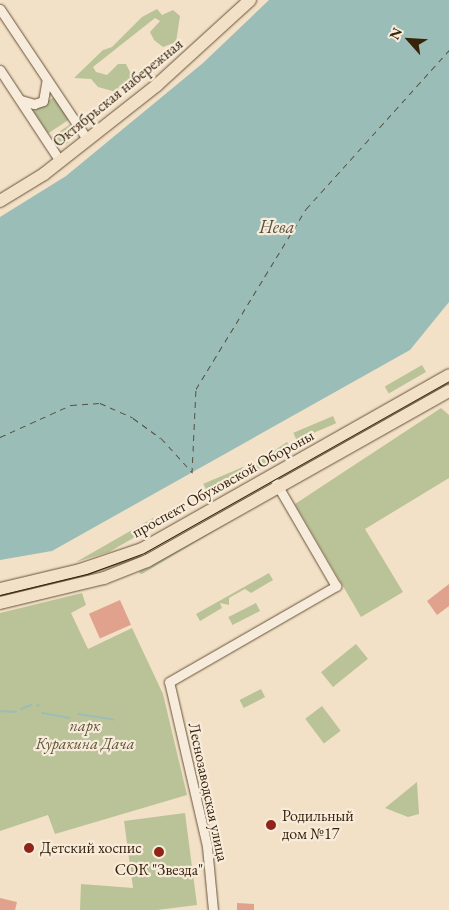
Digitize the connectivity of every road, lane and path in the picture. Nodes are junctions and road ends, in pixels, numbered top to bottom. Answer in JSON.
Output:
{"nodes":[{"id":1,"x":239,"y":0,"type":"edge"},
{"id":2,"x":250,"y":0,"type":"edge"},
{"id":3,"x":0,"y":10,"type":"edge"},
{"id":4,"x":0,"y":70,"type":"edge"},
{"id":5,"x":47,"y":79,"type":"junction"},
{"id":6,"x":20,"y":100,"type":"junction"},
{"id":7,"x":85,"y":136,"type":"junction"},
{"id":8,"x":56,"y":155,"type":"junction"},
{"id":9,"x":0,"y":192,"type":"edge"},
{"id":10,"x":0,"y":201,"type":"edge"},
{"id":11,"x":447,"y":384,"type":"edge"},
{"id":12,"x":272,"y":476,"type":"junction"},
{"id":13,"x":278,"y":488,"type":"junction"},
{"id":14,"x":0,"y":589,"type":"edge"},
{"id":15,"x":0,"y":603,"type":"edge"},
{"id":16,"x":213,"y":910,"type":"edge"}],
"edges":[{"from":1,"to":7,"type":"main road","name":"Октябрьская набережная"},
{"from":2,"to":7,"type":"main road","name":"Октябрьская набережная"},
{"from":3,"to":5,"type":"street"},
{"from":4,"to":6,"type":"street"},
{"from":5,"to":6,"type":"street"},
{"from":5,"to":7,"type":"street"},
{"from":6,"to":8,"type":"street"},
{"from":7,"to":8,"type":"main road","name":"Октябрьская набережная"},
{"from":7,"to":10,"type":"main road","name":"Октябрьская набережная"},
{"from":8,"to":9,"type":"main road","name":"Октябрьская набережная"},
{"from":11,"to":12,"type":"main road","name":"проспект Обуховской Обороны"},
{"from":11,"to":13,"type":"main road","name":"проспект Обуховской Обороны"},
{"from":12,"to":13,"type":"street"},
{"from":12,"to":14,"type":"main road","name":"проспект Обуховской Обороны"},
{"from":13,"to":15,"type":"main road","name":"проспект Обуховской Обороны"},
{"from":13,"to":16,"type":"street","name":"Леснозаводская улица"}]}
